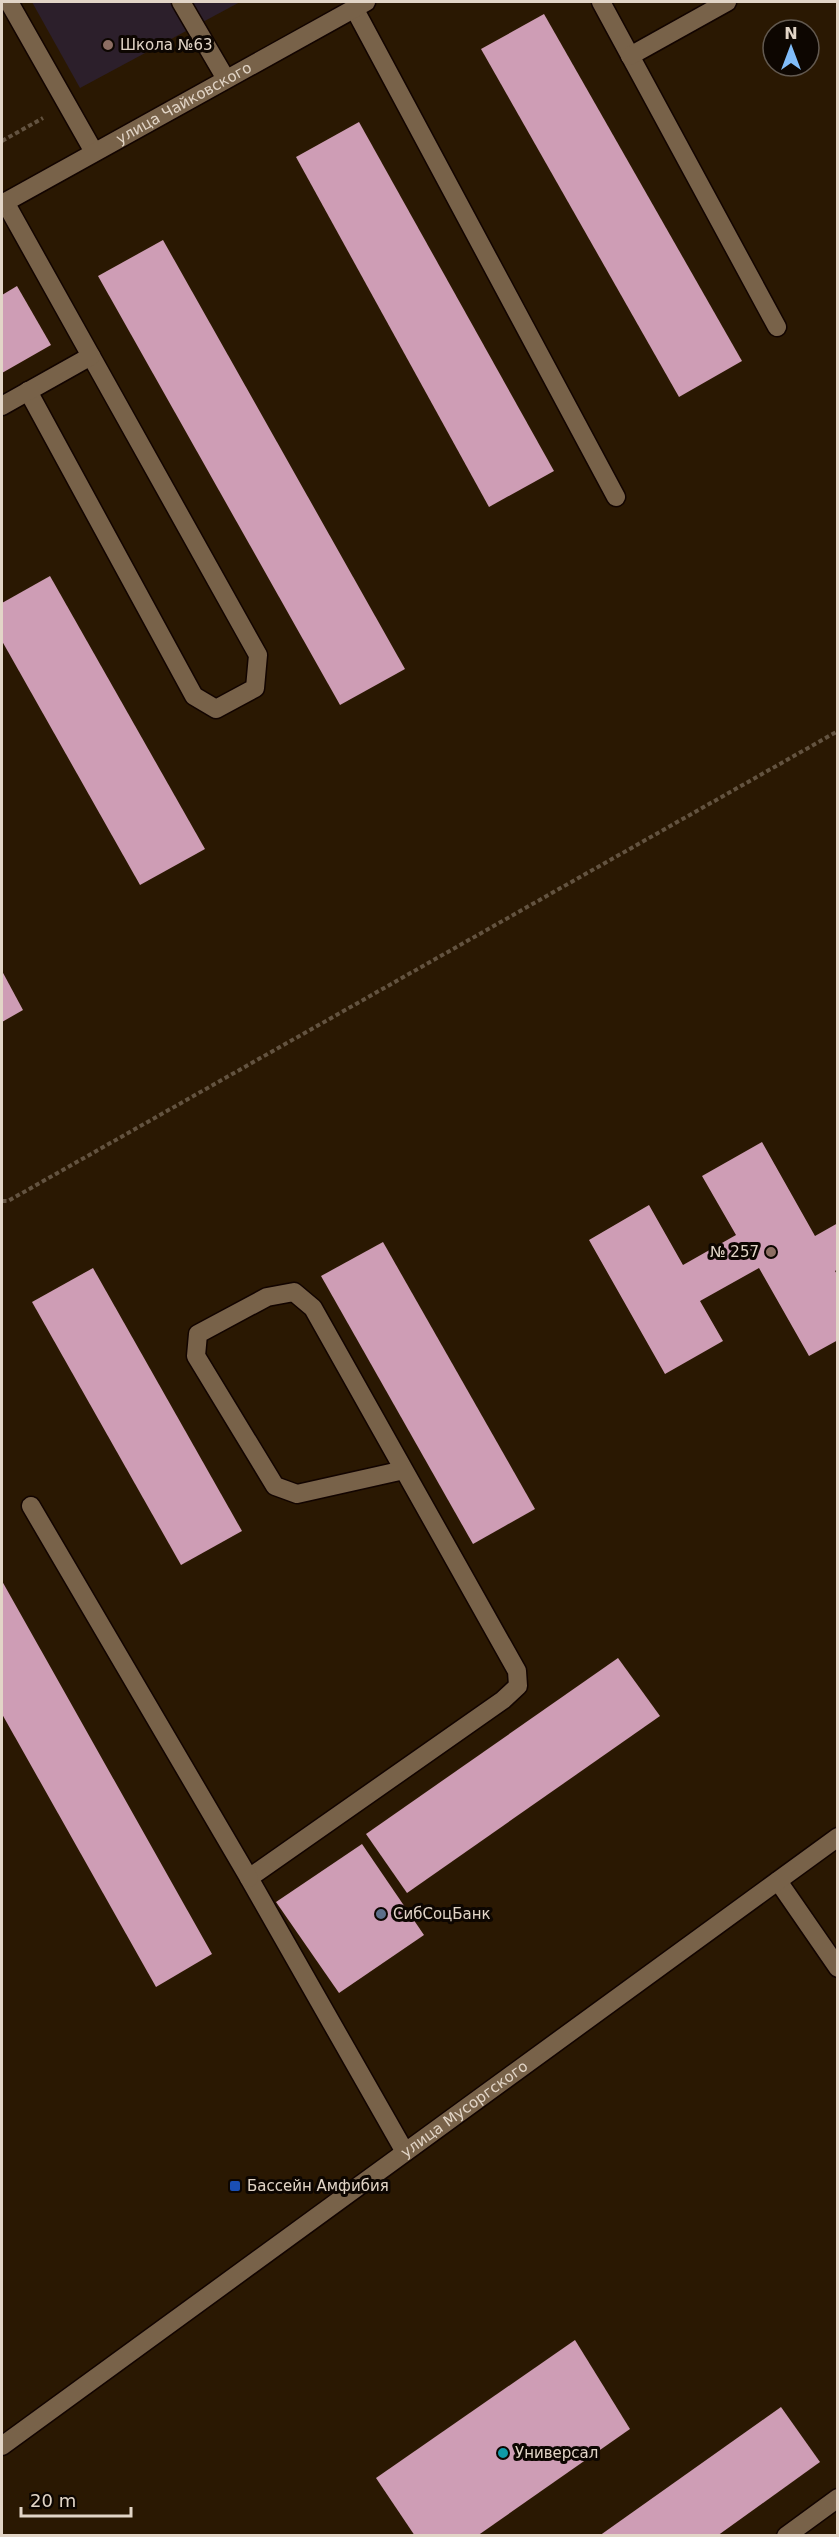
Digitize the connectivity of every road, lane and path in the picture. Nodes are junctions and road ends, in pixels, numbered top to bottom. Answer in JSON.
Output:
{"nodes":[{"id":1,"x":9,"y":2,"type":"edge"},
{"id":2,"x":181,"y":2,"type":"edge"},
{"id":3,"x":601,"y":2,"type":"edge"},
{"id":4,"x":727,"y":2,"type":"edge"},
{"id":5,"x":360,"y":5,"type":"edge"},
{"id":6,"x":630,"y":56,"type":"junction"},
{"id":7,"x":226,"y":79,"type":"junction"},
{"id":8,"x":67,"y":105,"type":"junction"},
{"id":9,"x":2,"y":141,"type":"edge"},
{"id":10,"x":94,"y":152,"type":"junction"},
{"id":11,"x":3,"y":203,"type":"edge"},
{"id":12,"x":777,"y":327,"type":"dead end"},
{"id":13,"x":91,"y":356,"type":"junction"},
{"id":14,"x":28,"y":391,"type":"junction"},
{"id":15,"x":2,"y":406,"type":"edge"},
{"id":16,"x":616,"y":497,"type":"dead end"},
{"id":17,"x":837,"y":731,"type":"edge"},
{"id":18,"x":2,"y":1201,"type":"edge"},
{"id":19,"x":404,"y":1470,"type":"junction"},
{"id":20,"x":31,"y":1506,"type":"dead end"},
{"id":21,"x":837,"y":1837,"type":"edge"},
{"id":22,"x":249,"y":1878,"type":"junction"},
{"id":23,"x":778,"y":1881,"type":"junction"},
{"id":24,"x":837,"y":1968,"type":"edge"},
{"id":25,"x":405,"y":2152,"type":"junction"},
{"id":26,"x":2,"y":2446,"type":"edge"},
{"id":27,"x":837,"y":2498,"type":"edge"},
{"id":28,"x":786,"y":2535,"type":"edge"}],
"edges":[{"from":1,"to":8,"type":"street"},
{"from":2,"to":7,"type":"street"},
{"from":3,"to":6,"type":"street"},
{"from":4,"to":6,"type":"street"},
{"from":5,"to":7,"type":"street","name":"улица Чайковского"},
{"from":5,"to":16,"type":"street"},
{"from":6,"to":12,"type":"street"},
{"from":7,"to":10,"type":"street","name":"улица Чайковского"},
{"from":8,"to":9,"type":"path"},
{"from":8,"to":10,"type":"street"},
{"from":10,"to":11,"type":"street","name":"улица Чайковского"},
{"from":11,"to":13,"type":"street"},
{"from":13,"to":14,"type":"street"},
{"from":13,"to":14,"type":"street"},
{"from":14,"to":15,"type":"street"},
{"from":17,"to":18,"type":"path"},
{"from":19,"to":19,"type":"street"},
{"from":19,"to":22,"type":"street"},
{"from":20,"to":22,"type":"street"},
{"from":21,"to":23,"type":"street","name":"улица Мусоргского"},
{"from":22,"to":25,"type":"street"},
{"from":23,"to":24,"type":"street"},
{"from":23,"to":25,"type":"street","name":"улица Мусоргского"},
{"from":25,"to":26,"type":"street","name":"улица Мусоргского"},
{"from":27,"to":28,"type":"street"}]}
